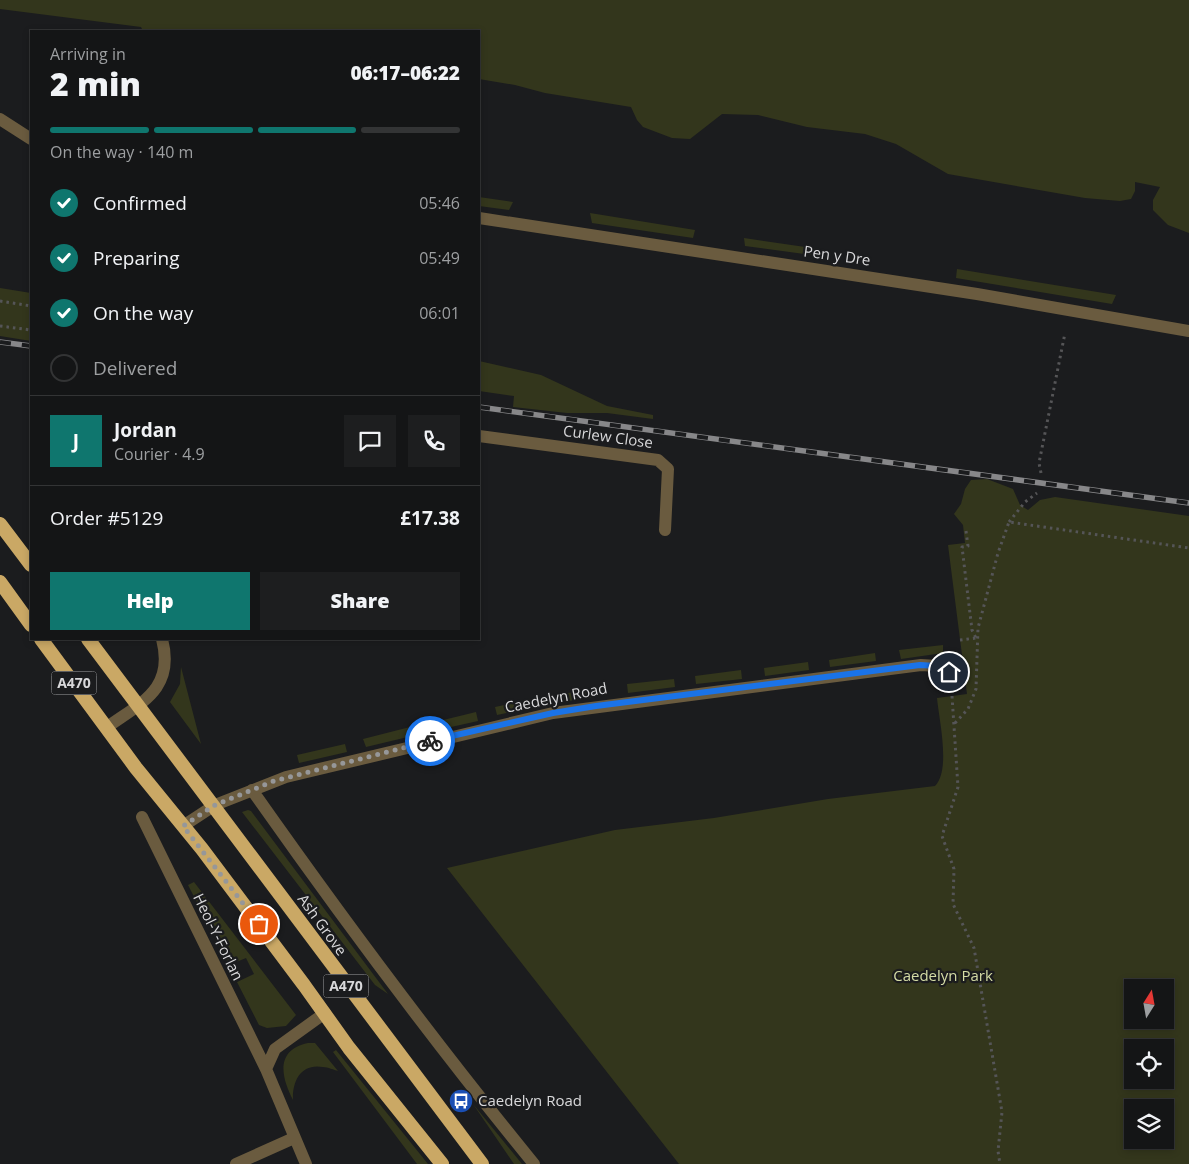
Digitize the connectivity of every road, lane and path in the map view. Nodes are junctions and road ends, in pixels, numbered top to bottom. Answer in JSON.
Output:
{"nodes":[{"id":1,"x":0,"y":119,"type":"edge"},
{"id":2,"x":30,"y":138,"type":"edge"},
{"id":3,"x":480,"y":218,"type":"edge"},
{"id":4,"x":0,"y":301,"type":"edge"},
{"id":5,"x":30,"y":306,"type":"edge"},
{"id":6,"x":0,"y":326,"type":"edge"},
{"id":7,"x":30,"y":330,"type":"edge"},
{"id":8,"x":1189,"y":331,"type":"edge"},
{"id":9,"x":1065,"y":332,"type":"dead end"},
{"id":10,"x":480,"y":436,"type":"edge"},
{"id":11,"x":1040,"y":473,"type":"dead end"},
{"id":12,"x":1037,"y":493,"type":"dead end"},
{"id":13,"x":1009,"y":522,"type":"junction"},
{"id":14,"x":0,"y":524,"type":"edge"},
{"id":15,"x":665,"y":530,"type":"dead end"},
{"id":16,"x":966,"y":531,"type":"dead end"},
{"id":17,"x":1189,"y":548,"type":"edge"},
{"id":18,"x":30,"y":565,"type":"edge"},
{"id":19,"x":0,"y":582,"type":"edge"},
{"id":20,"x":30,"y":624,"type":"edge"},
{"id":21,"x":976,"y":638,"type":"junction"},
{"id":22,"x":42,"y":640,"type":"edge"},
{"id":23,"x":89,"y":640,"type":"edge"},
{"id":24,"x":162,"y":640,"type":"edge"},
{"id":25,"x":960,"y":640,"type":"dead end"},
{"id":26,"x":949,"y":672,"type":"dead end"},
{"id":27,"x":952,"y":696,"type":"dead end"},
{"id":28,"x":138,"y":704,"type":"junction"},
{"id":29,"x":954,"y":723,"type":"junction"},
{"id":30,"x":106,"y":728,"type":"junction"},
{"id":31,"x":252,"y":790,"type":"junction"},
{"id":32,"x":215,"y":805,"type":"junction"},
{"id":33,"x":142,"y":817,"type":"dead end"},
{"id":34,"x":183,"y":826,"type":"junction"},
{"id":35,"x":324,"y":1013,"type":"junction"},
{"id":36,"x":266,"y":1069,"type":"junction"},
{"id":37,"x":294,"y":1138,"type":"junction"},
{"id":38,"x":236,"y":1164,"type":"edge"},
{"id":39,"x":306,"y":1164,"type":"edge"},
{"id":40,"x":442,"y":1164,"type":"edge"},
{"id":41,"x":482,"y":1164,"type":"edge"},
{"id":42,"x":534,"y":1164,"type":"edge"},
{"id":43,"x":1000,"y":1164,"type":"edge"}],
"edges":[{"from":1,"to":2,"type":"street"},
{"from":3,"to":8,"type":"street","name":"Pen y Dre"},
{"from":4,"to":5,"type":"path"},
{"from":6,"to":7,"type":"path"},
{"from":9,"to":11,"type":"path"},
{"from":10,"to":15,"type":"street","name":"Curlew Close"},
{"from":12,"to":13,"type":"path"},
{"from":13,"to":17,"type":"path"},
{"from":13,"to":21,"type":"path"},
{"from":14,"to":18,"type":"highway"},
{"from":16,"to":21,"type":"path"},
{"from":19,"to":20,"type":"highway"},
{"from":21,"to":25,"type":"path"},
{"from":21,"to":29,"type":"path"},
{"from":22,"to":30,"type":"highway","number":"A470"},
{"from":23,"to":28,"type":"highway","number":"A470"},
{"from":24,"to":28,"type":"street"},
{"from":26,"to":31,"type":"street","name":"Caedelyn Road"},
{"from":27,"to":29,"type":"path"},
{"from":28,"to":30,"type":"street"},
{"from":28,"to":32,"type":"highway","name":"Ash Grove","number":"A470"},
{"from":29,"to":43,"type":"path"},
{"from":30,"to":34,"type":"highway","number":"A470"},
{"from":31,"to":32,"type":"street","name":"Caedelyn Road"},
{"from":31,"to":42,"type":"street","name":"Ash Grove"},
{"from":32,"to":34,"type":"street","name":"Caedelyn Road"},
{"from":32,"to":41,"type":"highway","name":"Ash Grove","number":"A470"},
{"from":33,"to":36,"type":"street","name":"Heol-Y-Forlan"},
{"from":34,"to":35,"type":"highway","number":"A470"},
{"from":35,"to":36,"type":"street"},
{"from":35,"to":40,"type":"highway","number":"A470"},
{"from":36,"to":37,"type":"street","name":"Heol-Y-Forlan"},
{"from":37,"to":38,"type":"street"},
{"from":37,"to":39,"type":"street","name":"Heol-Y-Forlan"}]}
